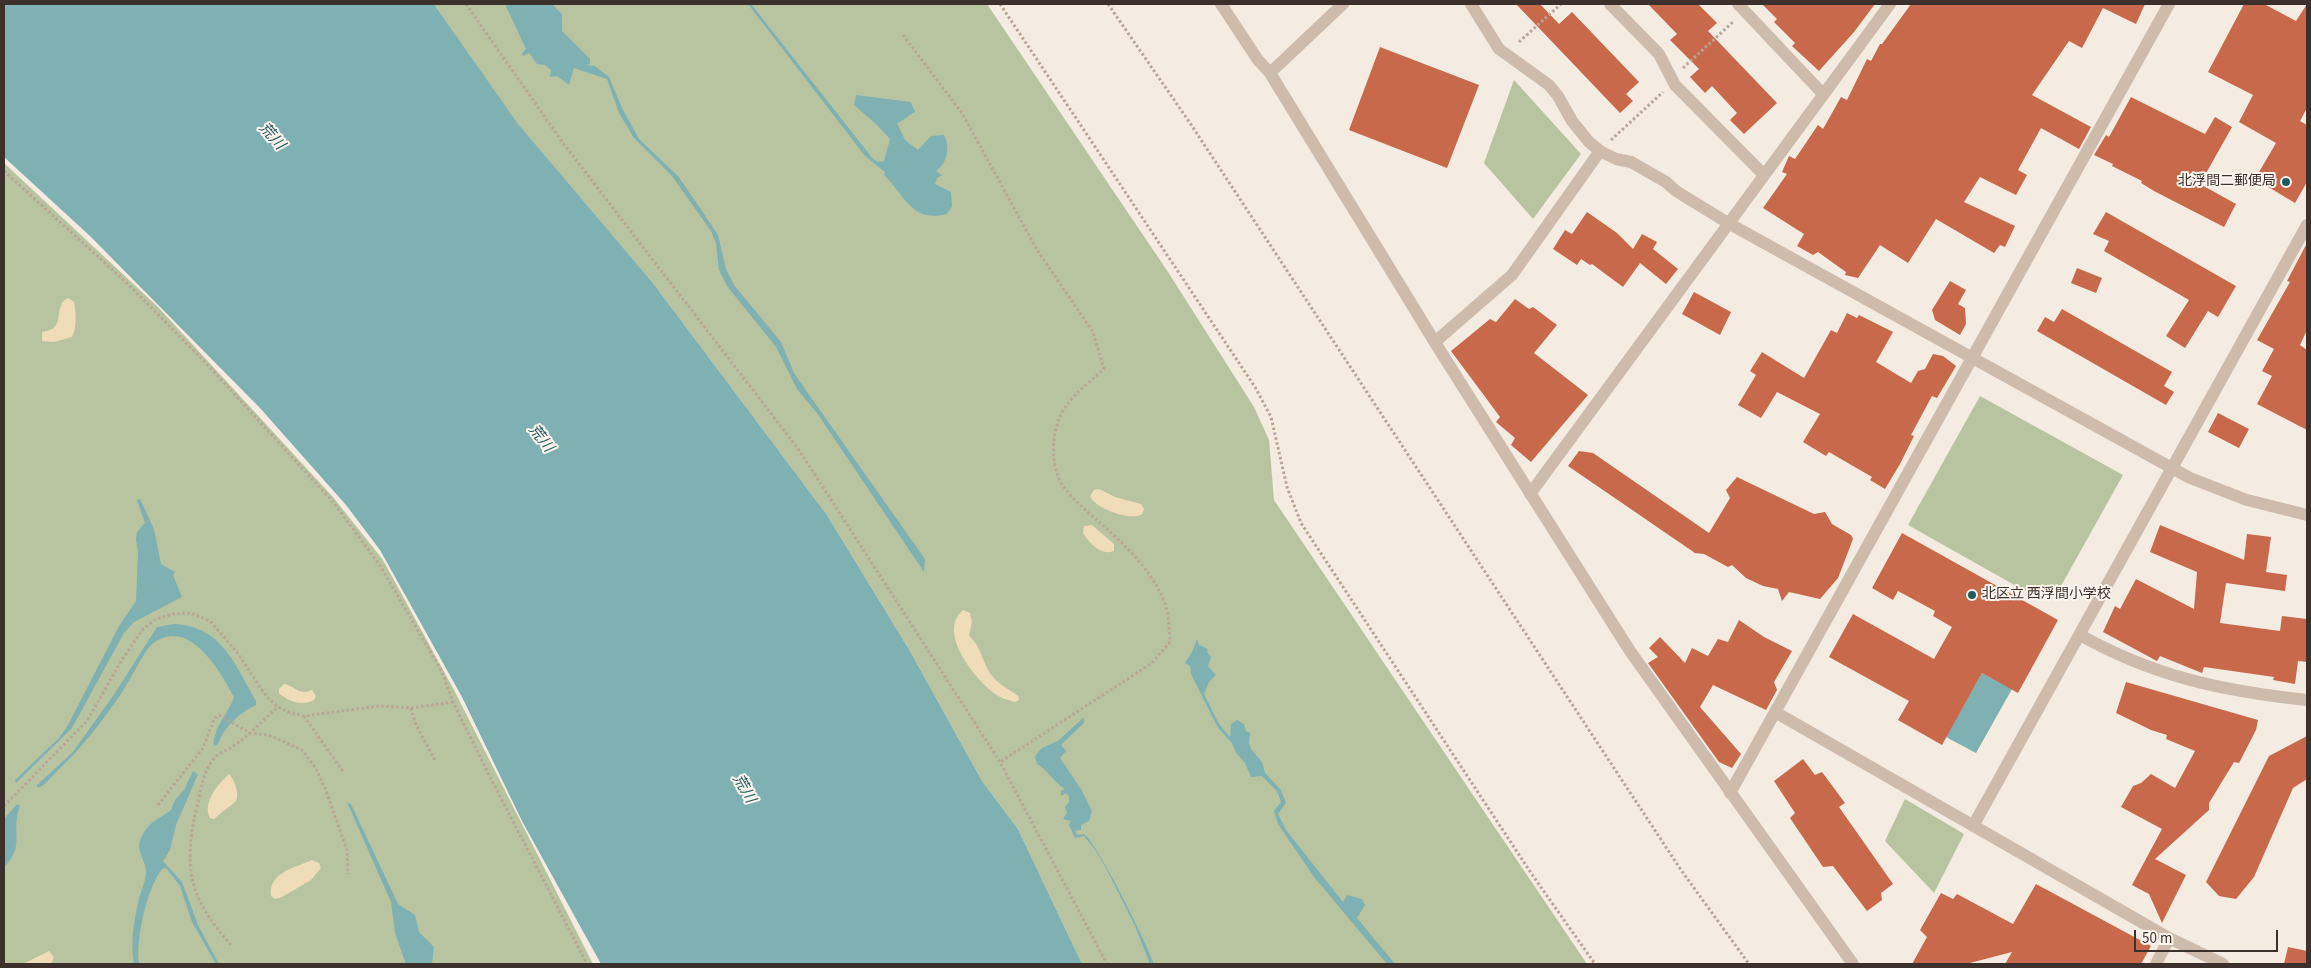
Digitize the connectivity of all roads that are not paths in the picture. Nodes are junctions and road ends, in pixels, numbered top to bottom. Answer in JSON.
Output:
{"nodes":[{"id":1,"x":1221,"y":4,"type":"edge"},
{"id":2,"x":1343,"y":4,"type":"edge"},
{"id":3,"x":1471,"y":4,"type":"edge"},
{"id":4,"x":1610,"y":4,"type":"edge"},
{"id":5,"x":1738,"y":4,"type":"edge"},
{"id":6,"x":1890,"y":4,"type":"edge"},
{"id":7,"x":2169,"y":4,"type":"edge"},
{"id":8,"x":1270,"y":73,"type":"junction"},
{"id":9,"x":1823,"y":94,"type":"junction"},
{"id":10,"x":1600,"y":150,"type":"junction"},
{"id":11,"x":1764,"y":175,"type":"junction"},
{"id":12,"x":1728,"y":223,"type":"junction"},
{"id":13,"x":2307,"y":225,"type":"edge"},
{"id":14,"x":1436,"y":340,"type":"junction"},
{"id":15,"x":1972,"y":357,"type":"junction"},
{"id":16,"x":2172,"y":468,"type":"junction"},
{"id":17,"x":1530,"y":494,"type":"junction"},
{"id":18,"x":2307,"y":515,"type":"edge"},
{"id":19,"x":2080,"y":635,"type":"junction"},
{"id":20,"x":2307,"y":700,"type":"edge"},
{"id":21,"x":1775,"y":712,"type":"junction"},
{"id":22,"x":1730,"y":793,"type":"junction"},
{"id":23,"x":1973,"y":826,"type":"junction"},
{"id":24,"x":2169,"y":938,"type":"junction"},
{"id":25,"x":1853,"y":964,"type":"edge"},
{"id":26,"x":2156,"y":964,"type":"edge"},
{"id":27,"x":2223,"y":964,"type":"edge"}],
"edges":[{"from":1,"to":8,"type":"street"},
{"from":2,"to":8,"type":"street"},
{"from":3,"to":10,"type":"street"},
{"from":4,"to":11,"type":"street"},
{"from":5,"to":9,"type":"street"},
{"from":6,"to":9,"type":"street"},
{"from":7,"to":15,"type":"street"},
{"from":8,"to":14,"type":"street"},
{"from":9,"to":11,"type":"street"},
{"from":10,"to":12,"type":"street"},
{"from":10,"to":14,"type":"street"},
{"from":11,"to":12,"type":"street"},
{"from":12,"to":15,"type":"street"},
{"from":12,"to":17,"type":"street"},
{"from":13,"to":16,"type":"street"},
{"from":14,"to":17,"type":"street"},
{"from":15,"to":16,"type":"street"},
{"from":15,"to":21,"type":"street"},
{"from":16,"to":18,"type":"street"},
{"from":16,"to":19,"type":"street"},
{"from":17,"to":22,"type":"street"},
{"from":19,"to":20,"type":"street"},
{"from":19,"to":23,"type":"street"},
{"from":21,"to":22,"type":"street"},
{"from":21,"to":23,"type":"street"},
{"from":22,"to":25,"type":"street"},
{"from":23,"to":24,"type":"street"},
{"from":24,"to":26,"type":"street"},
{"from":24,"to":27,"type":"street"}]}
